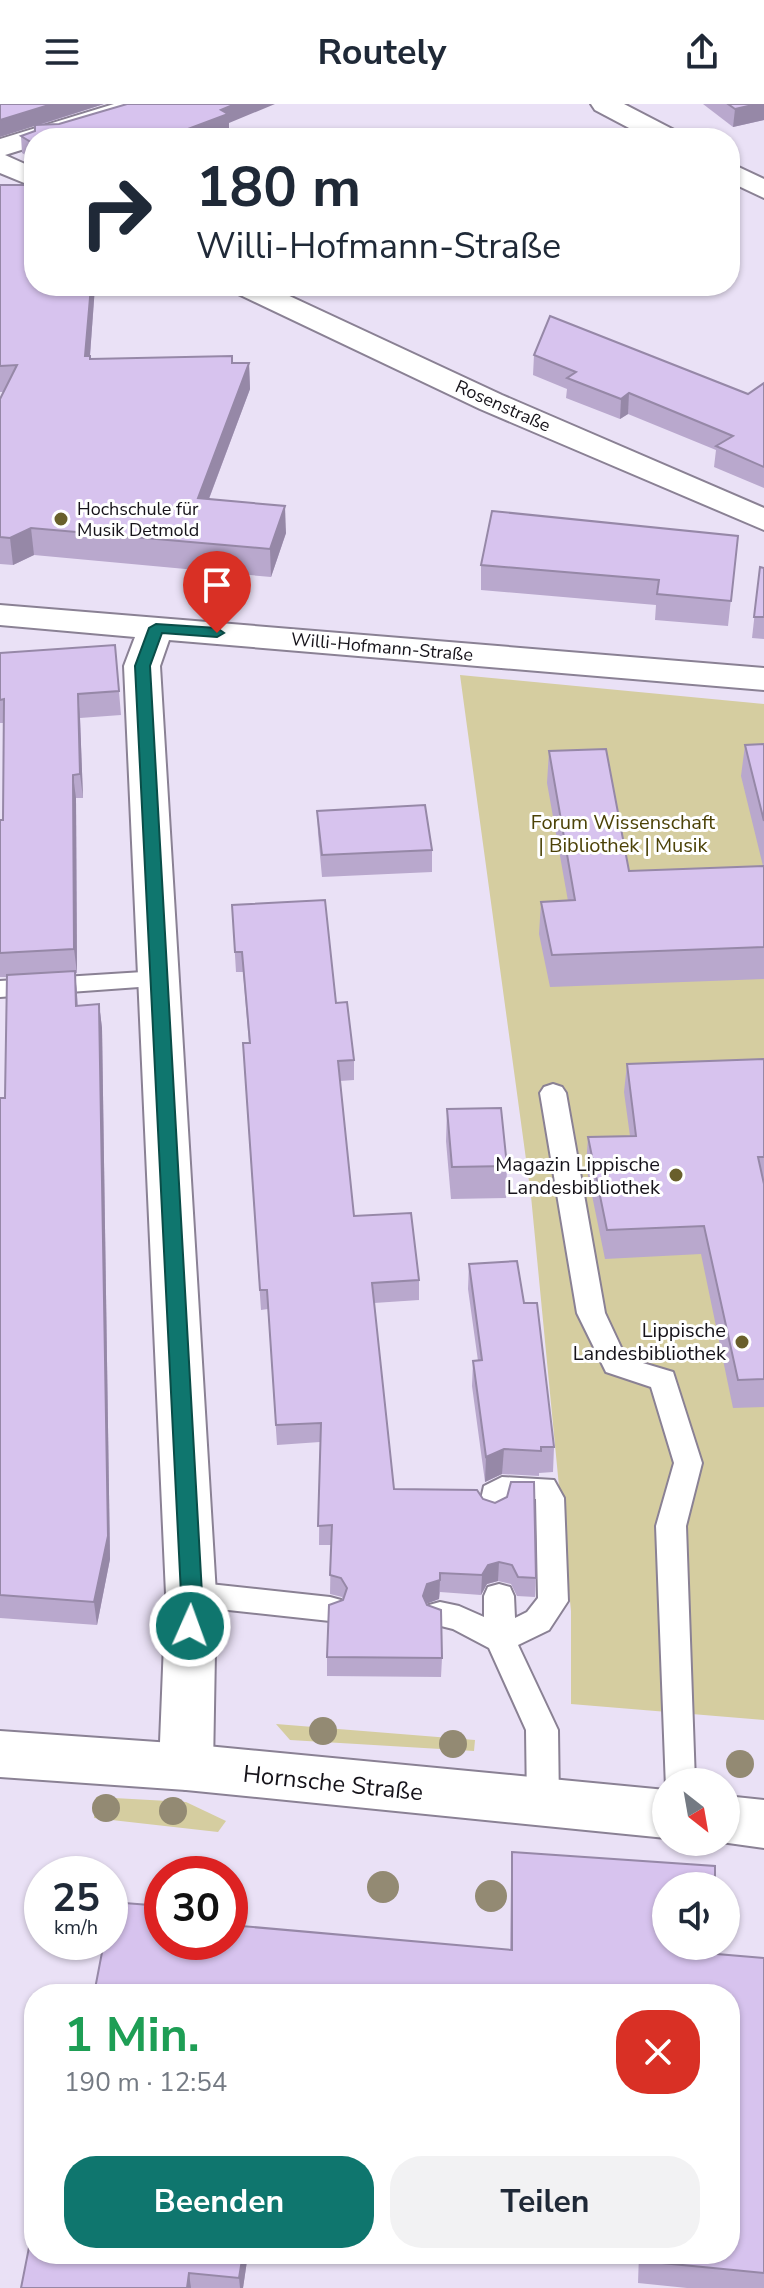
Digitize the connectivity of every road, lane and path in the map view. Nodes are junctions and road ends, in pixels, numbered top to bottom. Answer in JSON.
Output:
{"nodes":[{"id":1,"x":142,"y":104,"type":"edge"},
{"id":2,"x":604,"y":104,"type":"edge"},
{"id":3,"x":65,"y":128,"type":"edge"},
{"id":4,"x":649,"y":128,"type":"edge"},
{"id":5,"x":24,"y":141,"type":"edge"},
{"id":6,"x":0,"y":148,"type":"edge"},
{"id":7,"x":0,"y":162,"type":"edge"},
{"id":8,"x":24,"y":174,"type":"edge"},
{"id":9,"x":740,"y":177,"type":"edge"},
{"id":10,"x":764,"y":190,"type":"edge"},
{"id":11,"x":265,"y":296,"type":"edge"},
{"id":12,"x":764,"y":520,"type":"edge"},
{"id":13,"x":0,"y":615,"type":"edge"},
{"id":14,"x":149,"y":647,"type":"junction"},
{"id":15,"x":764,"y":679,"type":"edge"},
{"id":16,"x":159,"y":979,"type":"junction"},
{"id":17,"x":0,"y":989,"type":"edge"},
{"id":18,"x":553,"y":1093,"type":"dead end"},
{"id":19,"x":493,"y":1508,"type":"edge"},
{"id":20,"x":191,"y":1594,"type":"junction"},
{"id":21,"x":499,"y":1596,"type":"dead end"},
{"id":22,"x":330,"y":1609,"type":"edge"},
{"id":23,"x":440,"y":1614,"type":"edge"},
{"id":24,"x":500,"y":1639,"type":"junction"},
{"id":25,"x":0,"y":1754,"type":"edge"},
{"id":26,"x":186,"y":1767,"type":"junction"},
{"id":27,"x":679,"y":1768,"type":"edge"},
{"id":28,"x":543,"y":1804,"type":"junction"},
{"id":29,"x":652,"y":1813,"type":"edge"},
{"id":30,"x":740,"y":1821,"type":"edge"},
{"id":31,"x":764,"y":1824,"type":"edge"}],
"edges":[{"from":1,"to":3,"type":"street"},
{"from":2,"to":4,"type":"street"},
{"from":5,"to":6,"type":"street"},
{"from":7,"to":8,"type":"street"},
{"from":9,"to":10,"type":"street"},
{"from":11,"to":12,"type":"street","name":"Rosenstraße"},
{"from":13,"to":14,"type":"street","name":"Willi-Hofmann-Straße"},
{"from":14,"to":15,"type":"street","name":"Willi-Hofmann-Straße"},
{"from":14,"to":16,"type":"street"},
{"from":16,"to":17,"type":"lane"},
{"from":16,"to":20,"type":"street"},
{"from":18,"to":27,"type":"lane"},
{"from":19,"to":24,"type":"lane"},
{"from":20,"to":22,"type":"lane"},
{"from":20,"to":26,"type":"street"},
{"from":21,"to":24,"type":"lane"},
{"from":23,"to":24,"type":"lane"},
{"from":24,"to":28,"type":"lane"},
{"from":25,"to":26,"type":"street","name":"Hornsche Straße"},
{"from":26,"to":28,"type":"street","name":"Hornsche Straße"},
{"from":28,"to":29,"type":"street","name":"Hornsche Straße"},
{"from":30,"to":31,"type":"street"}]}
